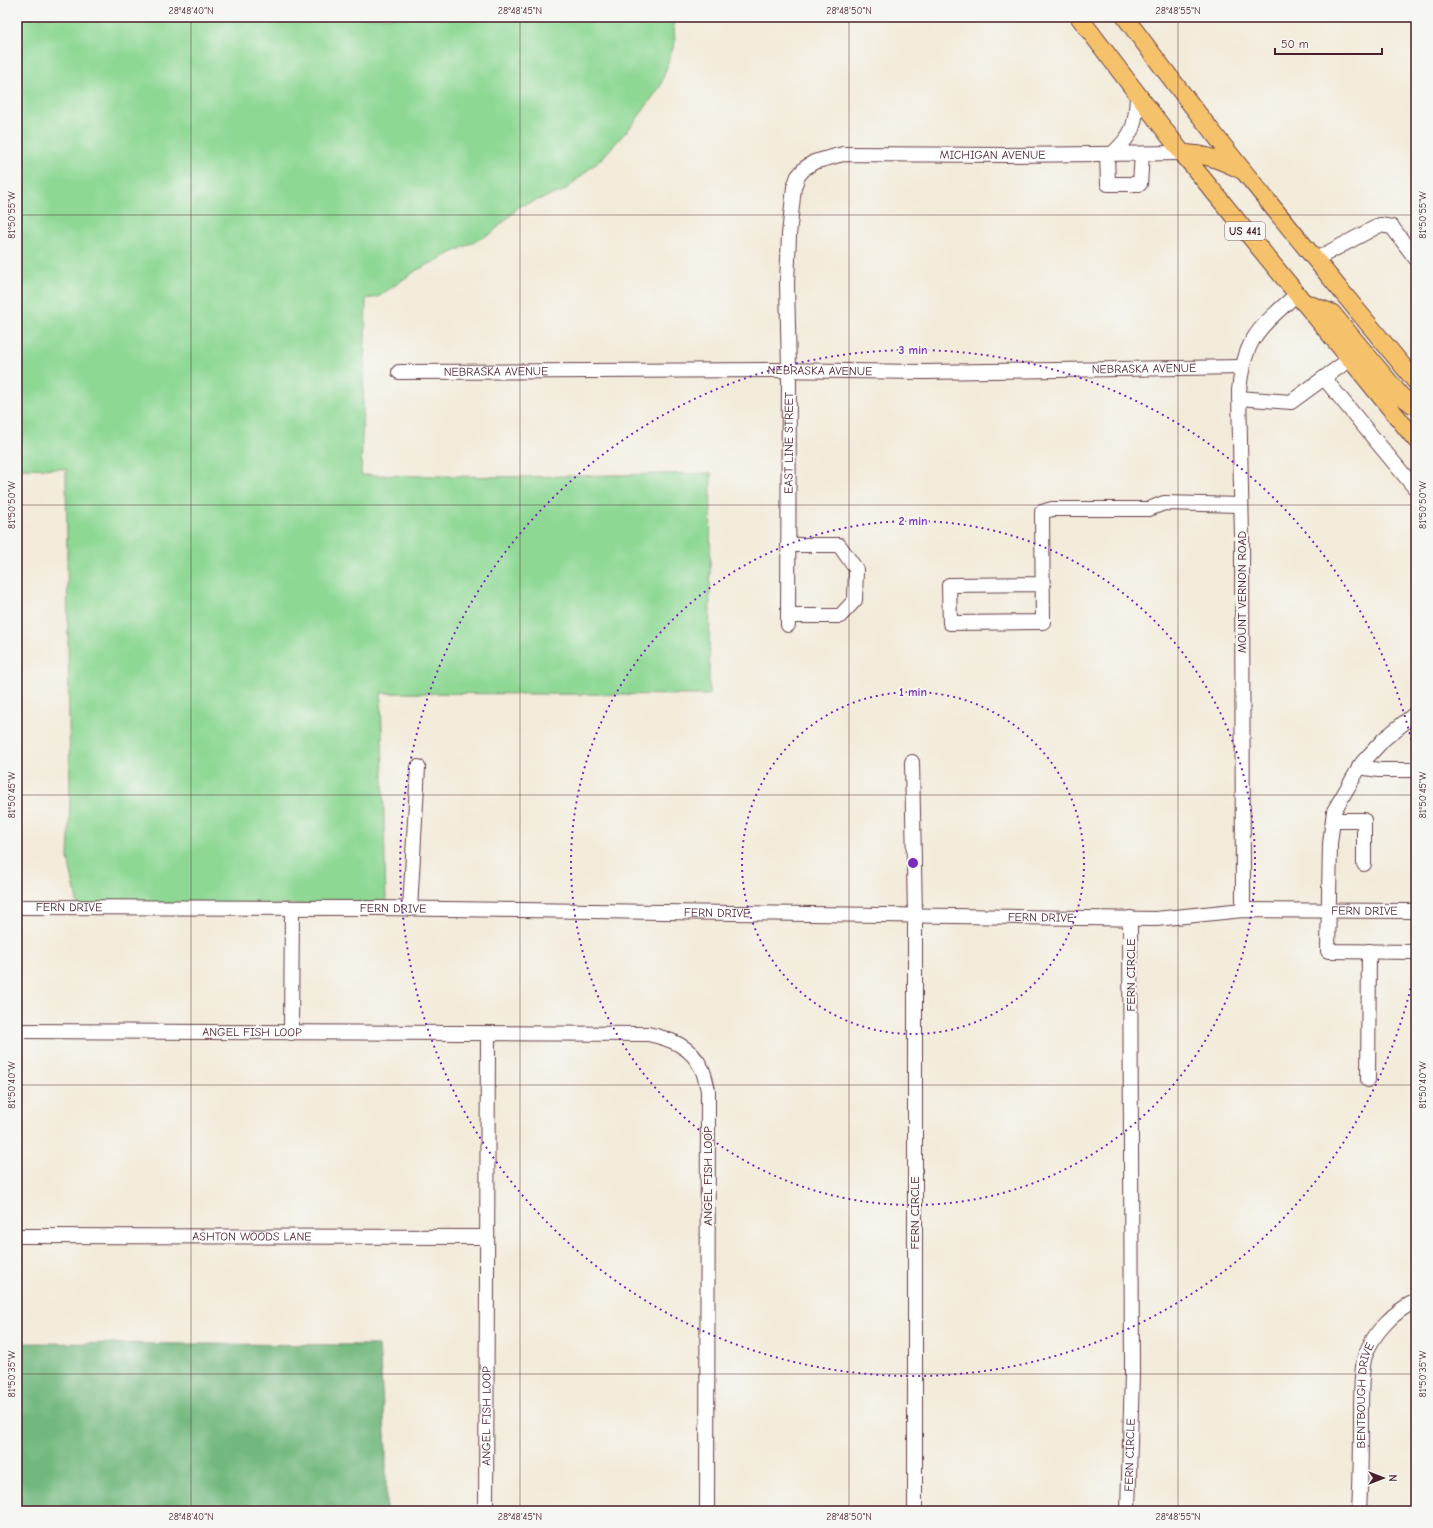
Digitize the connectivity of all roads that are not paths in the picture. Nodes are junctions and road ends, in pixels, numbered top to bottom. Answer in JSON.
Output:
{"nodes":[{"id":1,"x":1079,"y":17,"type":"edge"},
{"id":2,"x":1125,"y":17,"type":"edge"},
{"id":3,"x":1137,"y":95,"type":"junction"},
{"id":4,"x":1182,"y":153,"type":"junction"},
{"id":5,"x":1109,"y":154,"type":"junction"},
{"id":6,"x":1142,"y":154,"type":"junction"},
{"id":7,"x":805,"y":168,"type":"joint"},
{"id":8,"x":1245,"y":172,"type":"junction"},
{"id":9,"x":1316,"y":259,"type":"junction"},
{"id":10,"x":1416,"y":259,"type":"edge"},
{"id":11,"x":1300,"y":298,"type":"junction"},
{"id":12,"x":1350,"y":359,"type":"junction"},
{"id":13,"x":1242,"y":367,"type":"junction"},
{"id":14,"x":789,"y":370,"type":"junction"},
{"id":15,"x":399,"y":372,"type":"dead end"},
{"id":16,"x":1324,"y":378,"type":"junction"},
{"id":17,"x":1416,"y":382,"type":"edge"},
{"id":18,"x":1239,"y":398,"type":"junction"},
{"id":19,"x":1416,"y":405,"type":"edge"},
{"id":20,"x":1416,"y":440,"type":"edge"},
{"id":21,"x":1416,"y":486,"type":"edge"},
{"id":22,"x":1241,"y":505,"type":"junction"},
{"id":23,"x":788,"y":545,"type":"junction"},
{"id":24,"x":1042,"y":584,"type":"junction"},
{"id":25,"x":1416,"y":713,"type":"edge"},
{"id":26,"x":912,"y":762,"type":"dead end"},
{"id":27,"x":418,"y":767,"type":"dead end"},
{"id":28,"x":1359,"y":767,"type":"junction"},
{"id":29,"x":1416,"y":770,"type":"edge"},
{"id":30,"x":1333,"y":820,"type":"junction"},
{"id":31,"x":1364,"y":864,"type":"dead end"},
{"id":32,"x":17,"y":907,"type":"edge"},
{"id":33,"x":292,"y":908,"type":"junction"},
{"id":34,"x":410,"y":909,"type":"junction"},
{"id":35,"x":1243,"y":910,"type":"junction"},
{"id":36,"x":1328,"y":910,"type":"junction"},
{"id":37,"x":1416,"y":911,"type":"edge"},
{"id":38,"x":915,"y":915,"type":"junction"},
{"id":39,"x":1130,"y":918,"type":"junction"},
{"id":40,"x":1369,"y":951,"type":"junction"},
{"id":41,"x":1416,"y":952,"type":"edge"},
{"id":42,"x":17,"y":1032,"type":"edge"},
{"id":43,"x":291,"y":1033,"type":"junction"},
{"id":44,"x":488,"y":1034,"type":"junction"},
{"id":45,"x":1368,"y":1080,"type":"dead end"},
{"id":46,"x":17,"y":1236,"type":"edge"},
{"id":47,"x":487,"y":1237,"type":"junction"},
{"id":48,"x":1416,"y":1301,"type":"edge"},
{"id":49,"x":486,"y":1511,"type":"edge"},
{"id":50,"x":707,"y":1511,"type":"edge"},
{"id":51,"x":915,"y":1511,"type":"edge"},
{"id":52,"x":1128,"y":1511,"type":"edge"},
{"id":53,"x":1359,"y":1511,"type":"edge"}],
"edges":[{"from":1,"to":3,"type":"main road","number":"US 441"},
{"from":2,"to":8,"type":"main road","number":"US 441"},
{"from":3,"to":4,"type":"main road","number":"US 441"},
{"from":3,"to":5,"type":"street"},
{"from":4,"to":6,"type":"street","name":"MICHIGAN AVENUE"},
{"from":4,"to":8,"type":"main road"},
{"from":4,"to":11,"type":"main road","number":"US 441"},
{"from":5,"to":6,"type":"street","name":"MICHIGAN AVENUE"},
{"from":5,"to":6,"type":"street"},
{"from":5,"to":7,"type":"street","name":"MICHIGAN AVENUE"},
{"from":7,"to":14,"type":"street","name":"EAST LINE STREET"},
{"from":8,"to":9,"type":"main road","number":"US 441"},
{"from":9,"to":10,"type":"street"},
{"from":9,"to":17,"type":"main road","number":"US 441"},
{"from":11,"to":12,"type":"main road","number":"US 441"},
{"from":11,"to":13,"type":"street","name":"MOUNT VERNON ROAD"},
{"from":11,"to":19,"type":"main road"},
{"from":12,"to":16,"type":"street"},
{"from":12,"to":20,"type":"main road","number":"US 441"},
{"from":13,"to":14,"type":"street","name":"NEBRASKA AVENUE"},
{"from":13,"to":18,"type":"street","name":"MOUNT VERNON ROAD"},
{"from":14,"to":15,"type":"street","name":"NEBRASKA AVENUE"},
{"from":14,"to":23,"type":"street","name":"EAST LINE STREET"},
{"from":16,"to":18,"type":"street"},
{"from":16,"to":21,"type":"street"},
{"from":18,"to":22,"type":"street","name":"MOUNT VERNON ROAD"},
{"from":22,"to":24,"type":"street"},
{"from":22,"to":35,"type":"street","name":"MOUNT VERNON ROAD"},
{"from":23,"to":23,"type":"street","name":"EAST LINE STREET"},
{"from":24,"to":24,"type":"street"},
{"from":25,"to":28,"type":"street"},
{"from":26,"to":38,"type":"street","name":"FERN CIRCLE"},
{"from":27,"to":34,"type":"street"},
{"from":28,"to":29,"type":"street"},
{"from":28,"to":30,"type":"street"},
{"from":30,"to":31,"type":"street"},
{"from":30,"to":36,"type":"street"},
{"from":32,"to":33,"type":"street","name":"FERN DRIVE"},
{"from":33,"to":34,"type":"street","name":"FERN DRIVE"},
{"from":33,"to":43,"type":"street"},
{"from":34,"to":38,"type":"street","name":"FERN DRIVE"},
{"from":35,"to":36,"type":"street","name":"FERN DRIVE"},
{"from":35,"to":39,"type":"street","name":"FERN DRIVE"},
{"from":36,"to":37,"type":"street","name":"FERN DRIVE"},
{"from":36,"to":40,"type":"street"},
{"from":38,"to":39,"type":"street","name":"FERN DRIVE"},
{"from":38,"to":51,"type":"street","name":"FERN CIRCLE"},
{"from":39,"to":52,"type":"street","name":"FERN CIRCLE"},
{"from":40,"to":41,"type":"street"},
{"from":40,"to":45,"type":"street"},
{"from":42,"to":43,"type":"street","name":"ANGEL FISH LOOP"},
{"from":43,"to":44,"type":"street","name":"ANGEL FISH LOOP"},
{"from":44,"to":47,"type":"street","name":"ANGEL FISH LOOP"},
{"from":44,"to":50,"type":"street","name":"ANGEL FISH LOOP"},
{"from":46,"to":47,"type":"street","name":"ASHTON WOODS LANE"},
{"from":47,"to":49,"type":"street","name":"ANGEL FISH LOOP"},
{"from":48,"to":53,"type":"street","name":"BENTBOUGH DRIVE"}]}
